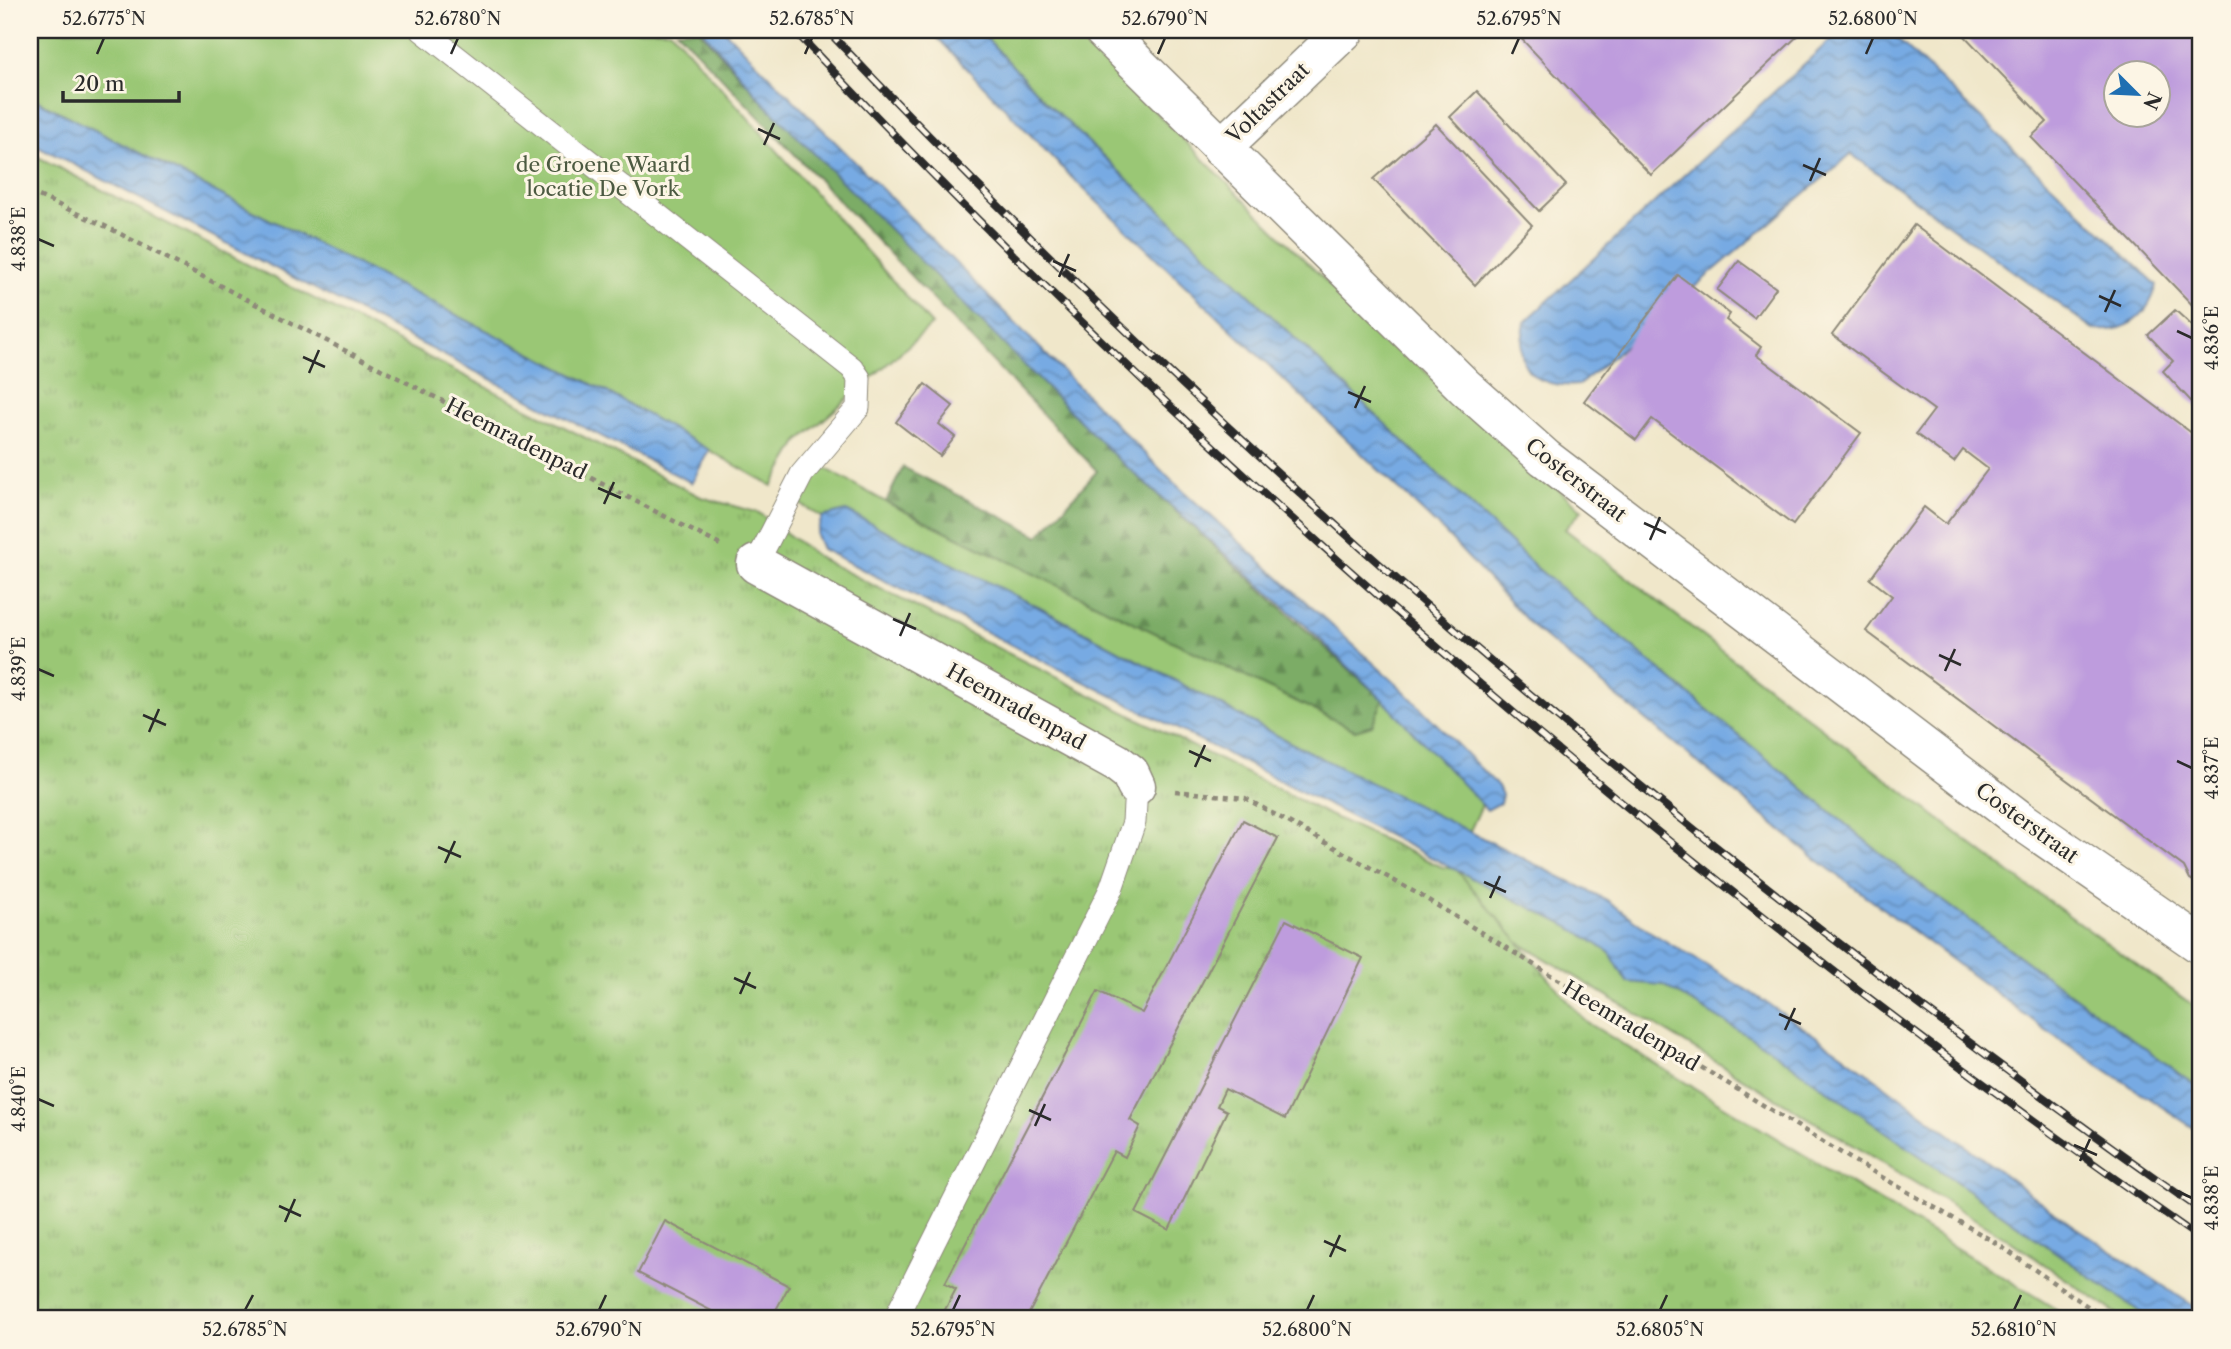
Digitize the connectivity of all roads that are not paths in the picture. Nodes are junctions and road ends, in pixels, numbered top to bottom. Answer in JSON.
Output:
{"nodes":[{"id":1,"x":422,"y":30,"type":"edge"},
{"id":2,"x":1103,"y":30,"type":"edge"},
{"id":3,"x":1345,"y":30,"type":"edge"},
{"id":4,"x":1221,"y":148,"type":"junction"},
{"id":5,"x":756,"y":564,"type":"joint"},
{"id":6,"x":1136,"y":786,"type":"joint"},
{"id":7,"x":2201,"y":945,"type":"edge"},
{"id":8,"x":895,"y":1319,"type":"edge"}],
"edges":[{"from":1,"to":5,"type":"lane"},
{"from":2,"to":4,"type":"street","name":"Costerstraat"},
{"from":3,"to":4,"type":"street","name":"Voltastraat"},
{"from":4,"to":7,"type":"street","name":"Costerstraat"},
{"from":5,"to":6,"type":"street","name":"Heemradenpad"},
{"from":6,"to":8,"type":"lane"}]}
